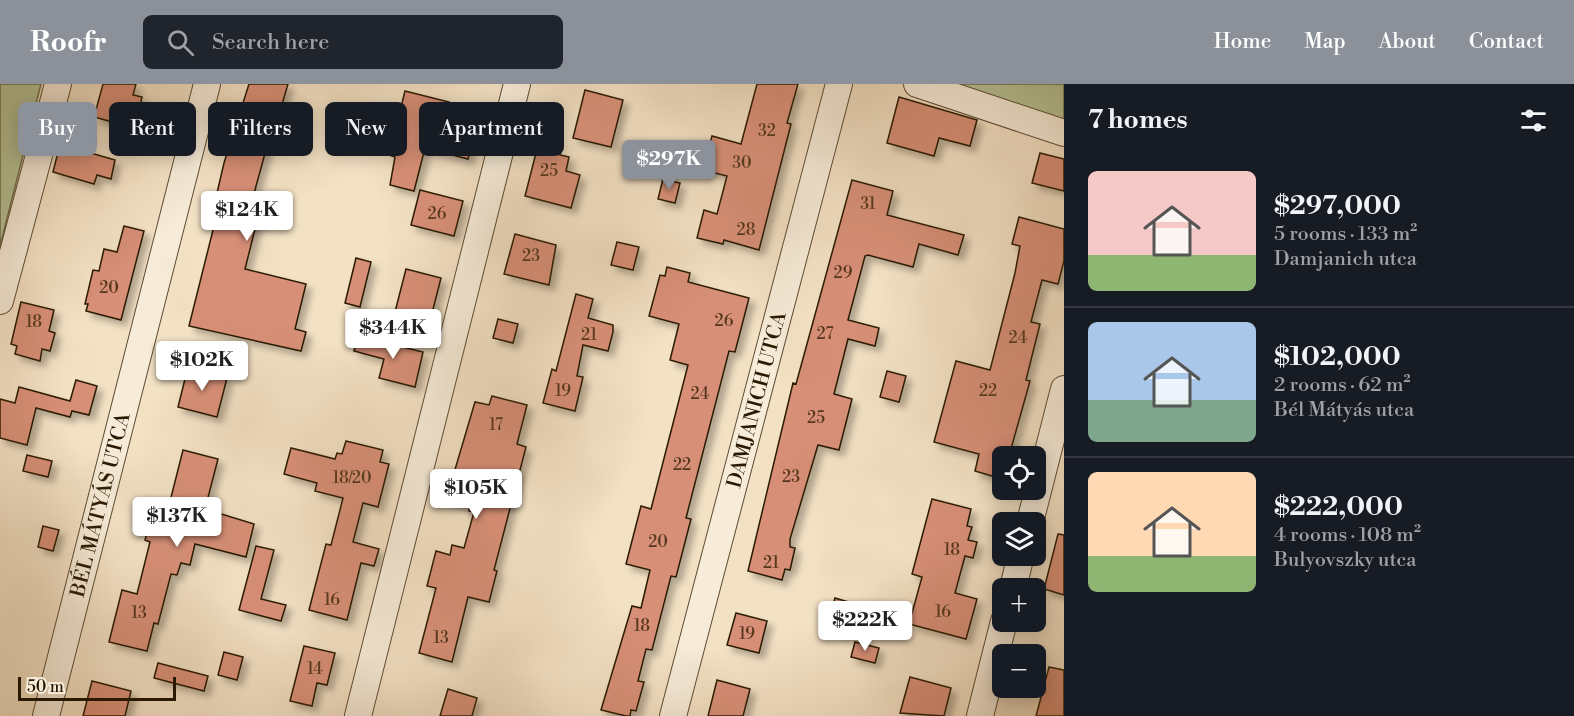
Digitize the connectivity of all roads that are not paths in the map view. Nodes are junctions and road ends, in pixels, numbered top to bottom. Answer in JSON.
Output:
{"nodes":[{"id":1,"x":58,"y":84,"type":"edge"},
{"id":2,"x":207,"y":84,"type":"edge"},
{"id":3,"x":517,"y":84,"type":"edge"},
{"id":4,"x":839,"y":84,"type":"edge"},
{"id":5,"x":917,"y":84,"type":"edge"},
{"id":6,"x":1064,"y":133,"type":"edge"},
{"id":7,"x":0,"y":301,"type":"edge"},
{"id":8,"x":1064,"y":389,"type":"edge"},
{"id":9,"x":1033,"y":512,"type":"edge"},
{"id":10,"x":1001,"y":632,"type":"edge"},
{"id":11,"x":46,"y":716,"type":"edge"},
{"id":12,"x":358,"y":716,"type":"edge"},
{"id":13,"x":674,"y":716,"type":"edge"},
{"id":14,"x":980,"y":716,"type":"edge"}],
"edges":[{"from":1,"to":7,"type":"street"},
{"from":2,"to":11,"type":"street","name":"BÉL MÁTYÁS UTCA"},
{"from":3,"to":12,"type":"street"},
{"from":4,"to":13,"type":"street","name":"DAMJANICH UTCA"},
{"from":5,"to":6,"type":"street"},
{"from":8,"to":9,"type":"street"},
{"from":10,"to":14,"type":"street"}]}
